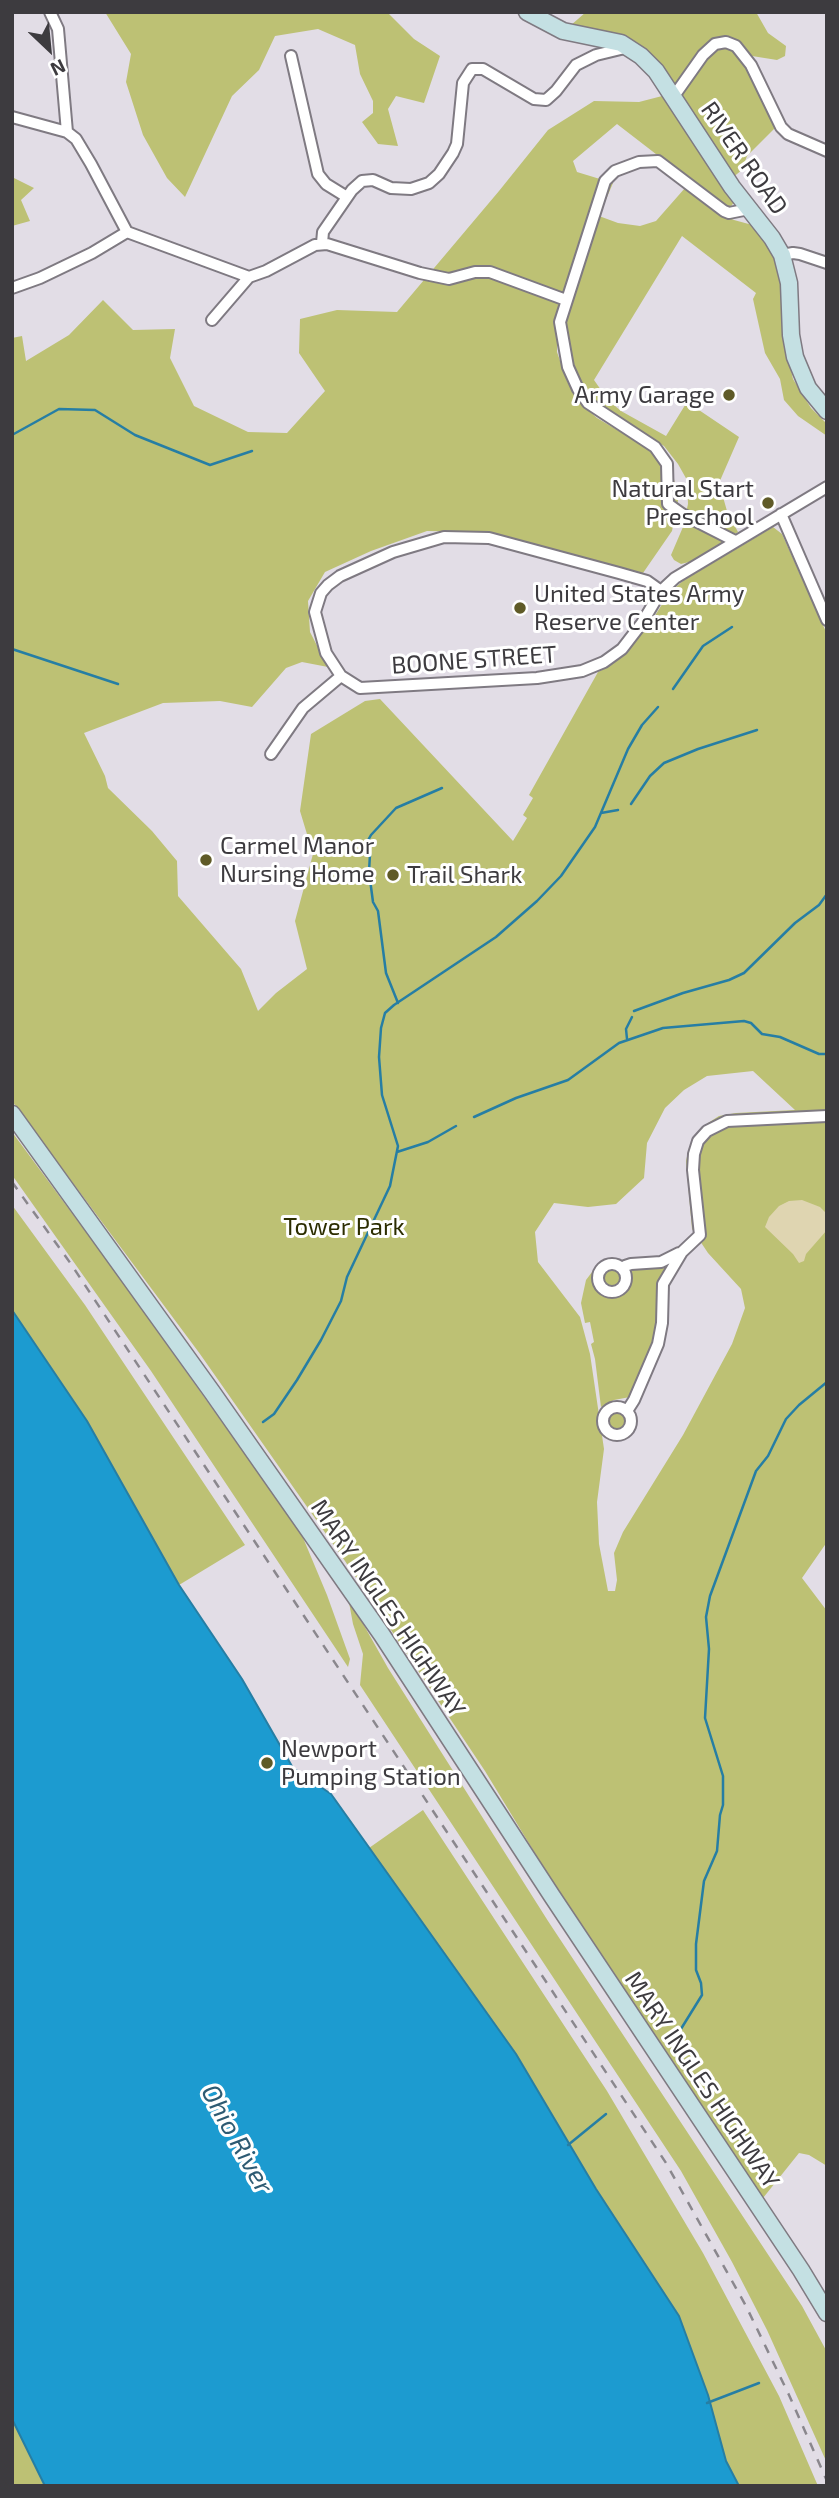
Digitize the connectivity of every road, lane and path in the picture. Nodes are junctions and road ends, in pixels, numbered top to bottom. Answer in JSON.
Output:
{"nodes":[{"id":1,"x":50,"y":12,"type":"edge"},
{"id":2,"x":527,"y":12,"type":"edge"},
{"id":3,"x":629,"y":47,"type":"junction"},
{"id":4,"x":291,"y":56,"type":"dead end"},
{"id":5,"x":674,"y":96,"type":"junction"},
{"id":6,"x":12,"y":117,"type":"edge"},
{"id":7,"x":67,"y":132,"type":"junction"},
{"id":8,"x":827,"y":151,"type":"edge"},
{"id":9,"x":347,"y":197,"type":"junction"},
{"id":10,"x":748,"y":209,"type":"junction"},
{"id":11,"x":127,"y":232,"type":"junction"},
{"id":12,"x":322,"y":243,"type":"junction"},
{"id":13,"x":782,"y":255,"type":"junction"},
{"id":14,"x":827,"y":263,"type":"edge"},
{"id":15,"x":249,"y":277,"type":"junction"},
{"id":16,"x":12,"y":288,"type":"edge"},
{"id":17,"x":566,"y":300,"type":"junction"},
{"id":18,"x":212,"y":320,"type":"dead end"},
{"id":19,"x":827,"y":411,"type":"edge"},
{"id":20,"x":827,"y":487,"type":"edge"},
{"id":21,"x":781,"y":514,"type":"junction"},
{"id":22,"x":736,"y":541,"type":"junction"},
{"id":23,"x":661,"y":591,"type":"junction"},
{"id":24,"x":827,"y":620,"type":"edge"},
{"id":25,"x":341,"y":676,"type":"junction"},
{"id":26,"x":271,"y":754,"type":"dead end"},
{"id":27,"x":12,"y":1114,"type":"edge"},
{"id":28,"x":827,"y":1116,"type":"edge"},
{"id":29,"x":682,"y":1252,"type":"junction"},
{"id":30,"x":624,"y":1270,"type":"dead end"},
{"id":31,"x":627,"y":1411,"type":"dead end"},
{"id":32,"x":827,"y":2313,"type":"edge"}],
"edges":[{"from":1,"to":7,"type":"street"},
{"from":2,"to":3,"type":"street","name":"RIVER ROAD"},
{"from":3,"to":5,"type":"street","name":"RIVER ROAD"},
{"from":3,"to":9,"type":"street"},
{"from":4,"to":9,"type":"street"},
{"from":5,"to":8,"type":"street"},
{"from":5,"to":10,"type":"street","name":"RIVER ROAD"},
{"from":6,"to":7,"type":"street"},
{"from":7,"to":11,"type":"street"},
{"from":9,"to":12,"type":"street"},
{"from":10,"to":13,"type":"street","name":"RIVER ROAD"},
{"from":10,"to":17,"type":"street"},
{"from":11,"to":15,"type":"street"},
{"from":11,"to":16,"type":"street"},
{"from":12,"to":15,"type":"street"},
{"from":12,"to":17,"type":"street"},
{"from":13,"to":14,"type":"street"},
{"from":13,"to":19,"type":"street","name":"RIVER ROAD"},
{"from":15,"to":18,"type":"street"},
{"from":17,"to":22,"type":"street"},
{"from":20,"to":21,"type":"street"},
{"from":21,"to":22,"type":"street"},
{"from":21,"to":24,"type":"street"},
{"from":22,"to":23,"type":"street"},
{"from":23,"to":25,"type":"street","name":"BOONE STREET"},
{"from":23,"to":25,"type":"street"},
{"from":25,"to":26,"type":"street"},
{"from":27,"to":32,"type":"street","name":"MARY INGLES HIGHWAY"},
{"from":28,"to":29,"type":"street"},
{"from":29,"to":30,"type":"street"},
{"from":29,"to":31,"type":"street"}]}
